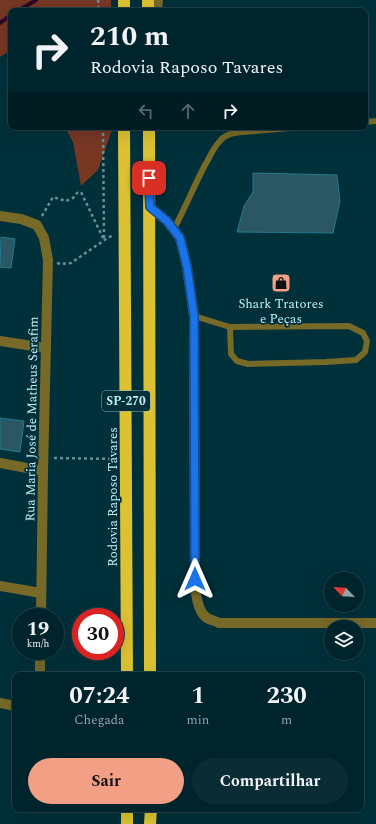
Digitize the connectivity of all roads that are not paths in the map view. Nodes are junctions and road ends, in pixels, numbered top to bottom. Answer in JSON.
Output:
{"nodes":[{"id":1,"x":124,"y":130,"type":"edge"},
{"id":2,"x":149,"y":130,"type":"edge"},
{"id":3,"x":267,"y":130,"type":"edge"},
{"id":4,"x":150,"y":207,"type":"junction"},
{"id":5,"x":0,"y":216,"type":"edge"},
{"id":6,"x":174,"y":229,"type":"junction"},
{"id":7,"x":194,"y":316,"type":"junction"},
{"id":8,"x":230,"y":327,"type":"junction"},
{"id":9,"x":0,"y":341,"type":"edge"},
{"id":10,"x":46,"y":348,"type":"junction"},
{"id":11,"x":0,"y":463,"type":"edge"},
{"id":12,"x":43,"y":470,"type":"junction"},
{"id":13,"x":0,"y":586,"type":"edge"},
{"id":14,"x":41,"y":593,"type":"junction"},
{"id":15,"x":41,"y":608,"type":"edge"},
{"id":16,"x":376,"y":623,"type":"edge"},
{"id":17,"x":40,"y":660,"type":"edge"},
{"id":18,"x":40,"y":672,"type":"edge"},
{"id":19,"x":127,"y":672,"type":"edge"},
{"id":20,"x":150,"y":672,"type":"edge"},
{"id":21,"x":0,"y":704,"type":"edge"},
{"id":22,"x":12,"y":706,"type":"edge"},
{"id":23,"x":127,"y":812,"type":"edge"},
{"id":24,"x":150,"y":812,"type":"edge"},
{"id":25,"x":126,"y":824,"type":"edge"},
{"id":26,"x":150,"y":824,"type":"edge"}],
"edges":[{"from":1,"to":19,"type":"highway","name":"Rodovia Raposo Tavares","number":"SP-270"},
{"from":2,"to":4,"type":"highway","number":"SP-270"},
{"from":3,"to":6,"type":"lane"},
{"from":4,"to":6,"type":"street"},
{"from":4,"to":20,"type":"highway","number":"SP-270"},
{"from":5,"to":10,"type":"street","name":"Rua Maria José de Matheus Serafim"},
{"from":6,"to":7,"type":"street"},
{"from":7,"to":8,"type":"lane"},
{"from":7,"to":16,"type":"street"},
{"from":8,"to":8,"type":"lane"},
{"from":9,"to":10,"type":"street"},
{"from":10,"to":12,"type":"street","name":"Rua Maria José de Matheus Serafim"},
{"from":11,"to":12,"type":"street"},
{"from":12,"to":14,"type":"street","name":"Rua Maria José de Matheus Serafim"},
{"from":13,"to":14,"type":"street"},
{"from":14,"to":15,"type":"street","name":"Rua Maria José de Matheus Serafim"},
{"from":17,"to":18,"type":"street"},
{"from":21,"to":22,"type":"street"},
{"from":23,"to":25,"type":"highway"},
{"from":24,"to":26,"type":"highway"}]}
